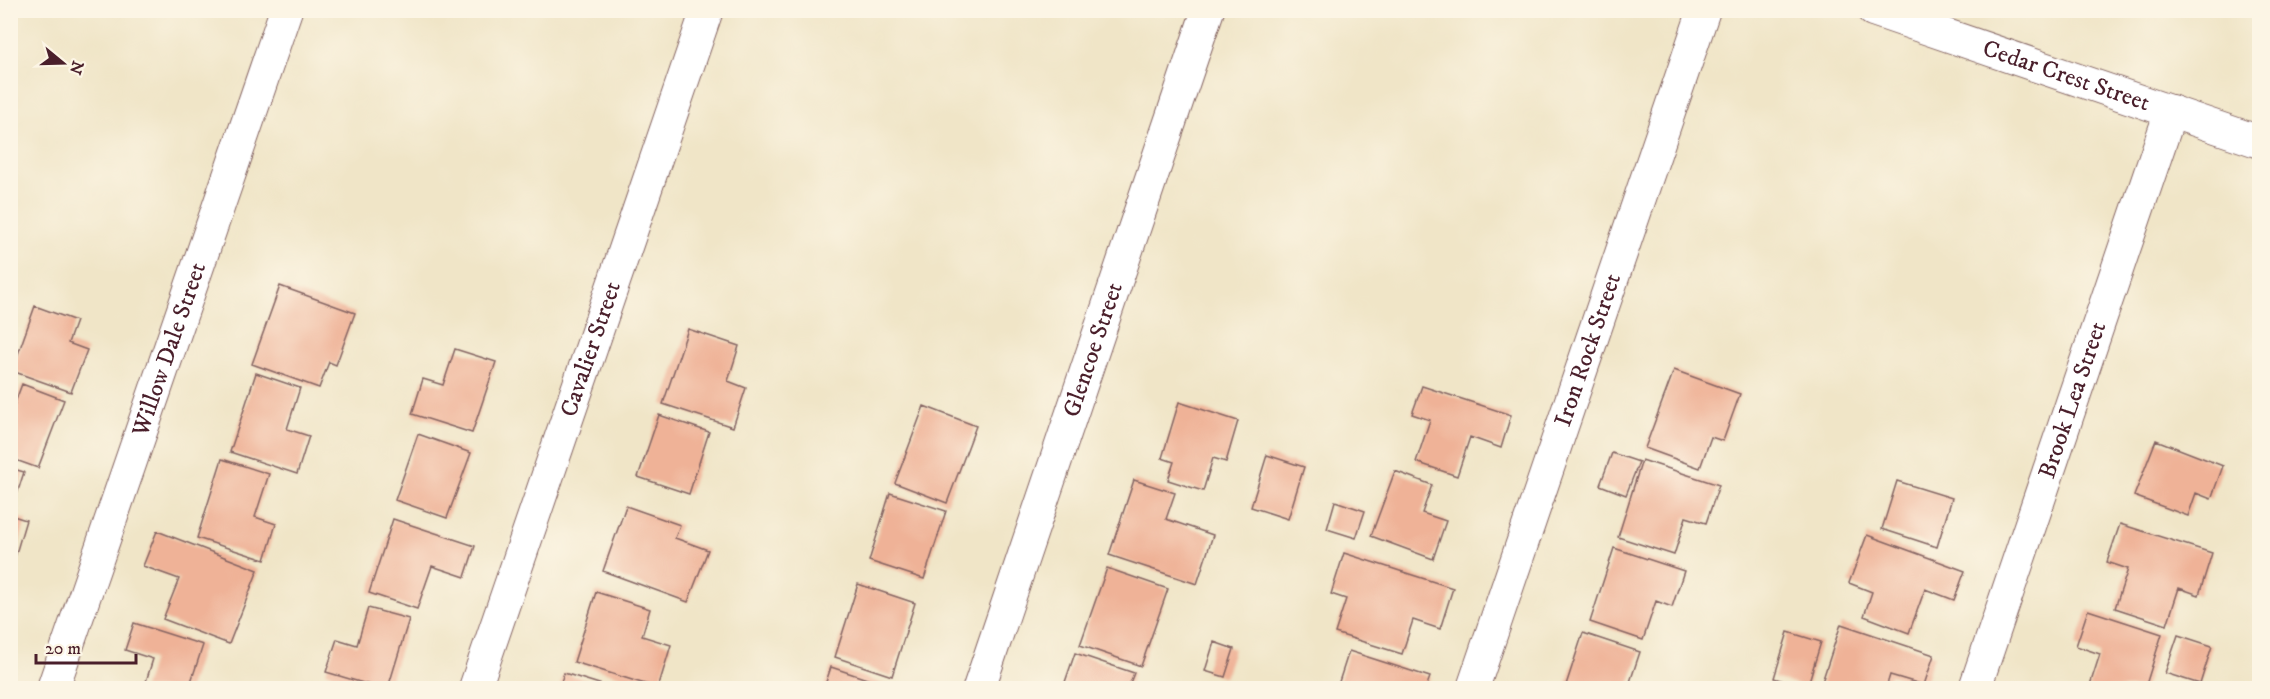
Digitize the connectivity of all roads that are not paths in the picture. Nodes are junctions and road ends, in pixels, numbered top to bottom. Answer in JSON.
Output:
{"nodes":[{"id":1,"x":286,"y":10,"type":"edge"},
{"id":2,"x":707,"y":10,"type":"edge"},
{"id":3,"x":1208,"y":10,"type":"edge"},
{"id":4,"x":1704,"y":10,"type":"edge"},
{"id":5,"x":1873,"y":10,"type":"edge"},
{"id":6,"x":2171,"y":111,"type":"junction"},
{"id":7,"x":2259,"y":142,"type":"edge"},
{"id":8,"x":53,"y":688,"type":"edge"},
{"id":9,"x":475,"y":688,"type":"edge"},
{"id":10,"x":979,"y":688,"type":"edge"},
{"id":11,"x":1473,"y":688,"type":"edge"},
{"id":12,"x":1975,"y":688,"type":"edge"}],
"edges":[{"from":1,"to":8,"type":"street","name":"Willow Dale Street"},
{"from":2,"to":9,"type":"street","name":"Cavalier Street"},
{"from":3,"to":10,"type":"street","name":"Glencoe Street"},
{"from":4,"to":11,"type":"street","name":"Iron Rock Street"},
{"from":5,"to":6,"type":"street","name":"Cedar Crest Street"},
{"from":6,"to":7,"type":"street","name":"Cedar Crest Street"},
{"from":6,"to":12,"type":"street","name":"Brook Lea Street"}]}
